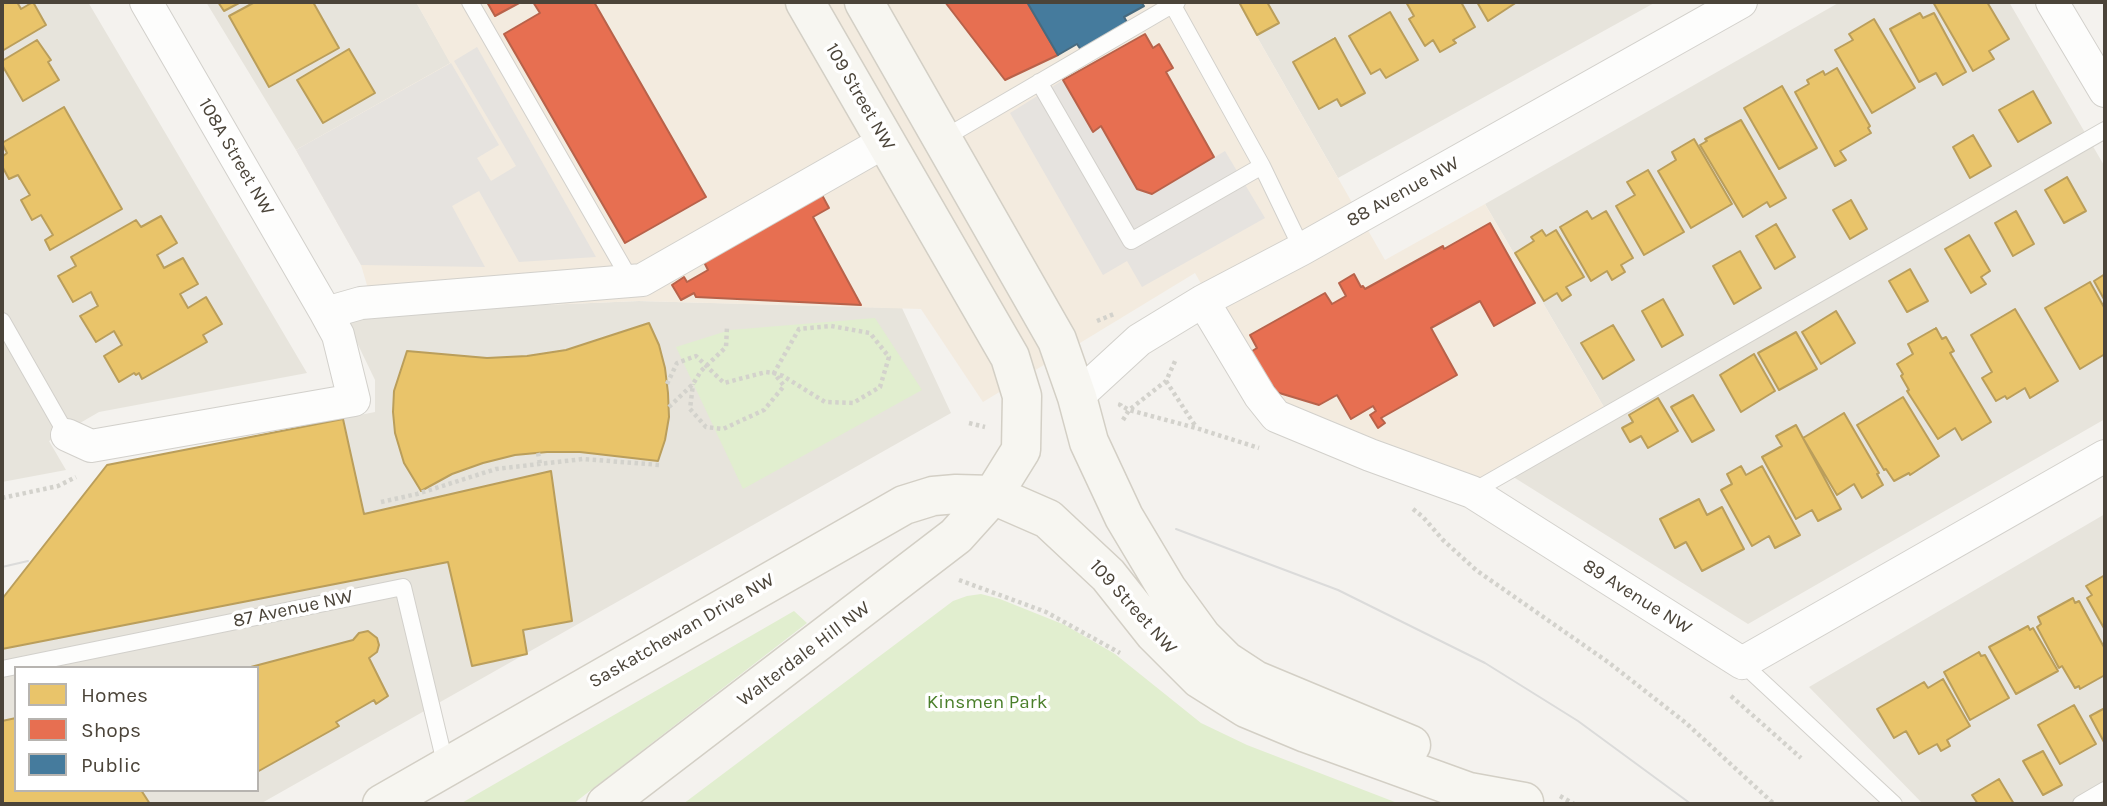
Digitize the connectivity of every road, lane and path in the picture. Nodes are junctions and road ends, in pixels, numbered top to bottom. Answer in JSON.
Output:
{"nodes":[{"id":1,"x":146,"y":2,"type":"edge"},
{"id":2,"x":470,"y":2,"type":"edge"},
{"id":3,"x":805,"y":2,"type":"edge"},
{"id":4,"x":864,"y":2,"type":"edge"},
{"id":5,"x":1741,"y":2,"type":"edge"},
{"id":6,"x":2052,"y":2,"type":"edge"},
{"id":7,"x":1173,"y":3,"type":"edge"},
{"id":8,"x":1039,"y":82,"type":"junction"},
{"id":9,"x":2105,"y":90,"type":"edge"},
{"id":10,"x":2105,"y":130,"type":"edge"},
{"id":11,"x":944,"y":138,"type":"junction"},
{"id":12,"x":886,"y":141,"type":"junction"},
{"id":13,"x":1262,"y":166,"type":"junction"},
{"id":14,"x":1302,"y":249,"type":"junction"},
{"id":15,"x":631,"y":281,"type":"junction"},
{"id":16,"x":1203,"y":301,"type":"junction"},
{"id":17,"x":326,"y":313,"type":"junction"},
{"id":18,"x":2,"y":321,"type":"edge"},
{"id":19,"x":727,"y":327,"type":"dead end"},
{"id":20,"x":1181,"y":353,"type":"dead end"},
{"id":21,"x":707,"y":366,"type":"junction"},
{"id":22,"x":774,"y":373,"type":"junction"},
{"id":23,"x":1166,"y":381,"type":"junction"},
{"id":24,"x":667,"y":384,"type":"dead end"},
{"id":25,"x":693,"y":384,"type":"junction"},
{"id":26,"x":1077,"y":397,"type":"junction"},
{"id":27,"x":1120,"y":405,"type":"dead end"},
{"id":28,"x":668,"y":407,"type":"dead end"},
{"id":29,"x":970,"y":423,"type":"dead end"},
{"id":30,"x":979,"y":426,"type":"dead end"},
{"id":31,"x":1196,"y":428,"type":"dead end"},
{"id":32,"x":67,"y":435,"type":"joint"},
{"id":33,"x":107,"y":443,"type":"junction"},
{"id":34,"x":538,"y":453,"type":"dead end"},
{"id":35,"x":2105,"y":456,"type":"edge"},
{"id":36,"x":540,"y":464,"type":"junction"},
{"id":37,"x":660,"y":465,"type":"dead end"},
{"id":38,"x":1472,"y":492,"type":"junction"},
{"id":39,"x":993,"y":495,"type":"junction"},
{"id":40,"x":2,"y":499,"type":"edge"},
{"id":41,"x":381,"y":502,"type":"dead end"},
{"id":42,"x":1412,"y":509,"type":"dead end"},
{"id":43,"x":956,"y":579,"type":"dead end"},
{"id":44,"x":1128,"y":659,"type":"dead end"},
{"id":45,"x":1742,"y":663,"type":"junction"},
{"id":46,"x":17,"y":666,"type":"edge"},
{"id":47,"x":446,"y":767,"type":"junction"},
{"id":48,"x":2105,"y":790,"type":"edge"},
{"id":49,"x":1534,"y":799,"type":"edge"},
{"id":50,"x":382,"y":804,"type":"edge"},
{"id":51,"x":606,"y":804,"type":"edge"},
{"id":52,"x":1574,"y":804,"type":"edge"},
{"id":53,"x":1774,"y":804,"type":"edge"},
{"id":54,"x":1894,"y":804,"type":"edge"},
{"id":55,"x":2081,"y":804,"type":"edge"}],
"edges":[{"from":1,"to":17,"type":"street","name":"108A Street NW"},
{"from":2,"to":15,"type":"lane"},
{"from":3,"to":12,"type":"main road","name":"109 Street NW"},
{"from":4,"to":11,"type":"main road","name":"109 Street NW"},
{"from":5,"to":14,"type":"street","name":"88 Avenue NW"},
{"from":6,"to":9,"type":"street"},
{"from":7,"to":8,"type":"lane"},
{"from":7,"to":13,"type":"lane"},
{"from":8,"to":11,"type":"lane"},
{"from":8,"to":13,"type":"lane"},
{"from":10,"to":38,"type":"lane"},
{"from":11,"to":26,"type":"main road","name":"109 Street NW"},
{"from":12,"to":15,"type":"street"},
{"from":12,"to":39,"type":"main road","name":"109 Street NW"},
{"from":13,"to":14,"type":"lane"},
{"from":14,"to":16,"type":"street","name":"88 Avenue NW"},
{"from":15,"to":17,"type":"street"},
{"from":16,"to":26,"type":"street","name":"88 Avenue NW"},
{"from":16,"to":38,"type":"street","name":"89 Avenue NW"},
{"from":17,"to":33,"type":"street","name":"108A Street NW"},
{"from":18,"to":32,"type":"lane"},
{"from":19,"to":21,"type":"path"},
{"from":20,"to":23,"type":"path"},
{"from":21,"to":22,"type":"path"},
{"from":21,"to":24,"type":"path"},
{"from":21,"to":25,"type":"path"},
{"from":22,"to":22,"type":"path"},
{"from":22,"to":25,"type":"path"},
{"from":23,"to":27,"type":"path"},
{"from":23,"to":31,"type":"path"},
{"from":25,"to":28,"type":"path"},
{"from":26,"to":49,"type":"main road","name":"109 Street NW"},
{"from":29,"to":30,"type":"path"},
{"from":32,"to":33,"type":"street"},
{"from":33,"to":40,"type":"path"},
{"from":34,"to":36,"type":"path"},
{"from":35,"to":45,"type":"street"},
{"from":36,"to":37,"type":"path"},
{"from":36,"to":41,"type":"path"},
{"from":38,"to":45,"type":"street","name":"89 Avenue NW"},
{"from":39,"to":47,"type":"main road","name":"Saskatchewan Drive NW"},
{"from":39,"to":49,"type":"main road","name":"109 Street NW"},
{"from":39,"to":51,"type":"main road","name":"Walterdale Hill NW"},
{"from":42,"to":53,"type":"path"},
{"from":43,"to":44,"type":"path"},
{"from":45,"to":54,"type":"lane"},
{"from":46,"to":47,"type":"lane","name":"87 Avenue NW"},
{"from":47,"to":50,"type":"main road","name":"Saskatchewan Drive NW"},
{"from":48,"to":55,"type":"lane"},
{"from":49,"to":52,"type":"path"}]}
